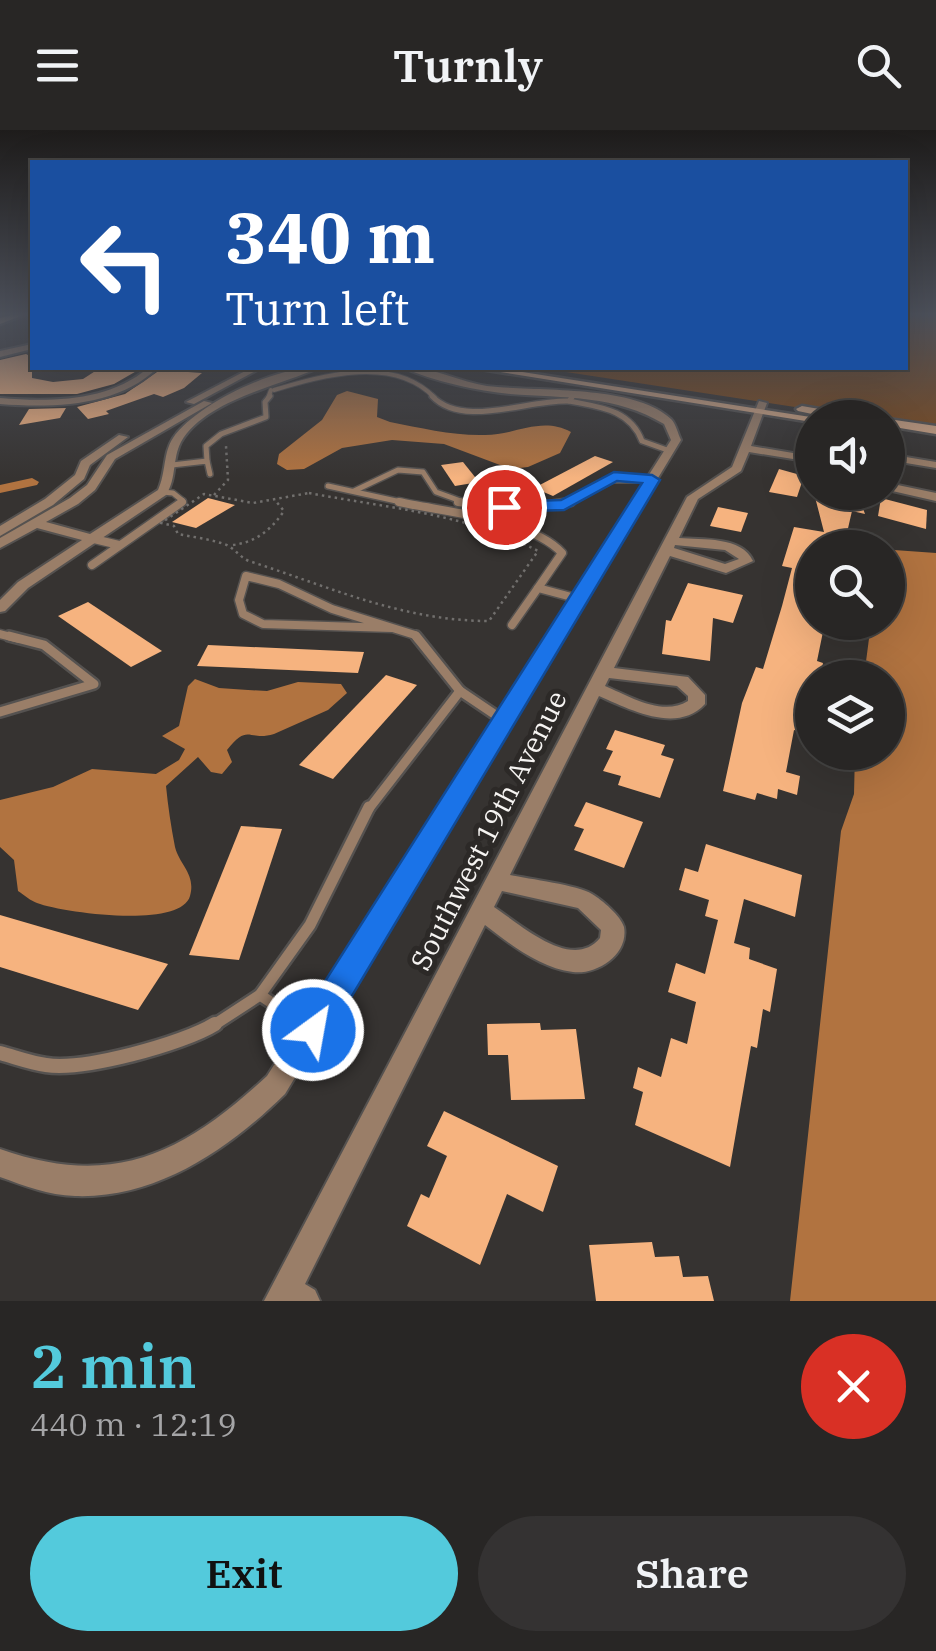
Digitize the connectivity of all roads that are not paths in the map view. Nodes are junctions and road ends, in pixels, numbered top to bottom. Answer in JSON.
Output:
{"nodes":[{"id":1,"x":150,"y":370,"type":"edge"},
{"id":2,"x":253,"y":370,"type":"edge"},
{"id":3,"x":269,"y":370,"type":"edge"},
{"id":4,"x":308,"y":370,"type":"edge"},
{"id":5,"x":415,"y":370,"type":"edge"},
{"id":6,"x":494,"y":370,"type":"edge"},
{"id":7,"x":538,"y":370,"type":"edge"},
{"id":8,"x":258,"y":387,"type":"junction"},
{"id":9,"x":274,"y":390,"type":"junction"},
{"id":10,"x":572,"y":398,"type":"junction"},
{"id":11,"x":0,"y":401,"type":"edge"},
{"id":12,"x":760,"y":407,"type":"junction"},
{"id":13,"x":795,"y":411,"type":"edge"},
{"id":14,"x":795,"y":415,"type":"edge"},
{"id":15,"x":905,"y":425,"type":"edge"},
{"id":16,"x":936,"y":430,"type":"edge"},
{"id":17,"x":905,"y":433,"type":"edge"},
{"id":18,"x":936,"y":438,"type":"edge"},
{"id":19,"x":748,"y":449,"type":"junction"},
{"id":20,"x":670,"y":451,"type":"junction"},
{"id":21,"x":795,"y":456,"type":"edge"},
{"id":22,"x":905,"y":460,"type":"edge"},
{"id":23,"x":207,"y":462,"type":"junction"},
{"id":24,"x":172,"y":465,"type":"junction"},
{"id":25,"x":936,"y":465,"type":"edge"},
{"id":26,"x":210,"y":474,"type":"dead end"},
{"id":27,"x":652,"y":480,"type":"junction"},
{"id":28,"x":328,"y":486,"type":"dead end"},
{"id":29,"x":905,"y":490,"type":"edge"},
{"id":30,"x":354,"y":491,"type":"junction"},
{"id":31,"x":162,"y":492,"type":"junction"},
{"id":32,"x":936,"y":496,"type":"edge"},
{"id":33,"x":33,"y":519,"type":"junction"},
{"id":34,"x":0,"y":532,"type":"edge"},
{"id":35,"x":98,"y":535,"type":"junction"},
{"id":36,"x":0,"y":544,"type":"edge"},
{"id":37,"x":120,"y":545,"type":"junction"},
{"id":38,"x":92,"y":565,"type":"dead end"},
{"id":39,"x":538,"y":588,"type":"junction"},
{"id":40,"x":579,"y":598,"type":"junction"},
{"id":41,"x":0,"y":608,"type":"edge"},
{"id":42,"x":512,"y":625,"type":"dead end"},
{"id":43,"x":392,"y":628,"type":"junction"},
{"id":44,"x":0,"y":634,"type":"edge"},
{"id":45,"x":599,"y":680,"type":"junction"},
{"id":46,"x":460,"y":691,"type":"junction"},
{"id":47,"x":0,"y":712,"type":"edge"},
{"id":48,"x":504,"y":720,"type":"junction"},
{"id":49,"x":495,"y":882,"type":"junction"},
{"id":50,"x":481,"y":910,"type":"junction"},
{"id":51,"x":260,"y":995,"type":"junction"},
{"id":52,"x":313,"y":1030,"type":"junction"},
{"id":53,"x":0,"y":1053,"type":"edge"},
{"id":54,"x":0,"y":1162,"type":"edge"},
{"id":55,"x":290,"y":1297,"type":"edge"}],
"edges":[{"from":1,"to":11,"type":"street"},
{"from":2,"to":33,"type":"street"},
{"from":3,"to":33,"type":"street"},
{"from":4,"to":8,"type":"street"},
{"from":5,"to":10,"type":"street"},
{"from":6,"to":12,"type":"street"},
{"from":7,"to":12,"type":"street"},
{"from":8,"to":9,"type":"lane"},
{"from":8,"to":24,"type":"street"},
{"from":9,"to":10,"type":"lane"},
{"from":9,"to":23,"type":"lane"},
{"from":10,"to":20,"type":"lane"},
{"from":10,"to":20,"type":"street"},
{"from":12,"to":13,"type":"street"},
{"from":12,"to":14,"type":"street"},
{"from":12,"to":19,"type":"street","name":"Southwest 19th Avenue"},
{"from":15,"to":16,"type":"street"},
{"from":17,"to":18,"type":"street"},
{"from":19,"to":21,"type":"street"},
{"from":19,"to":45,"type":"street","name":"Southwest 19th Avenue"},
{"from":20,"to":27,"type":"street"},
{"from":22,"to":25,"type":"street"},
{"from":23,"to":24,"type":"lane"},
{"from":23,"to":26,"type":"lane"},
{"from":24,"to":31,"type":"street"},
{"from":27,"to":30,"type":"lane"},
{"from":27,"to":40,"type":"street"},
{"from":28,"to":30,"type":"lane"},
{"from":29,"to":32,"type":"street"},
{"from":30,"to":39,"type":"lane"},
{"from":31,"to":35,"type":"street"},
{"from":31,"to":37,"type":"lane"},
{"from":33,"to":34,"type":"street"},
{"from":33,"to":35,"type":"street"},
{"from":33,"to":36,"type":"street"},
{"from":35,"to":37,"type":"lane"},
{"from":35,"to":41,"type":"street"},
{"from":37,"to":38,"type":"lane"},
{"from":39,"to":40,"type":"lane"},
{"from":39,"to":42,"type":"lane"},
{"from":40,"to":48,"type":"street"},
{"from":43,"to":43,"type":"lane"},
{"from":43,"to":46,"type":"lane"},
{"from":44,"to":47,"type":"lane"},
{"from":45,"to":45,"type":"street"},
{"from":45,"to":49,"type":"street","name":"Southwest 19th Avenue"},
{"from":46,"to":48,"type":"lane"},
{"from":46,"to":51,"type":"lane"},
{"from":48,"to":52,"type":"street"},
{"from":49,"to":50,"type":"street","name":"Southwest 19th Avenue"},
{"from":49,"to":50,"type":"street"},
{"from":50,"to":55,"type":"street","name":"Southwest 19th Avenue"},
{"from":51,"to":52,"type":"lane"},
{"from":51,"to":53,"type":"lane"},
{"from":52,"to":54,"type":"street"}]}
